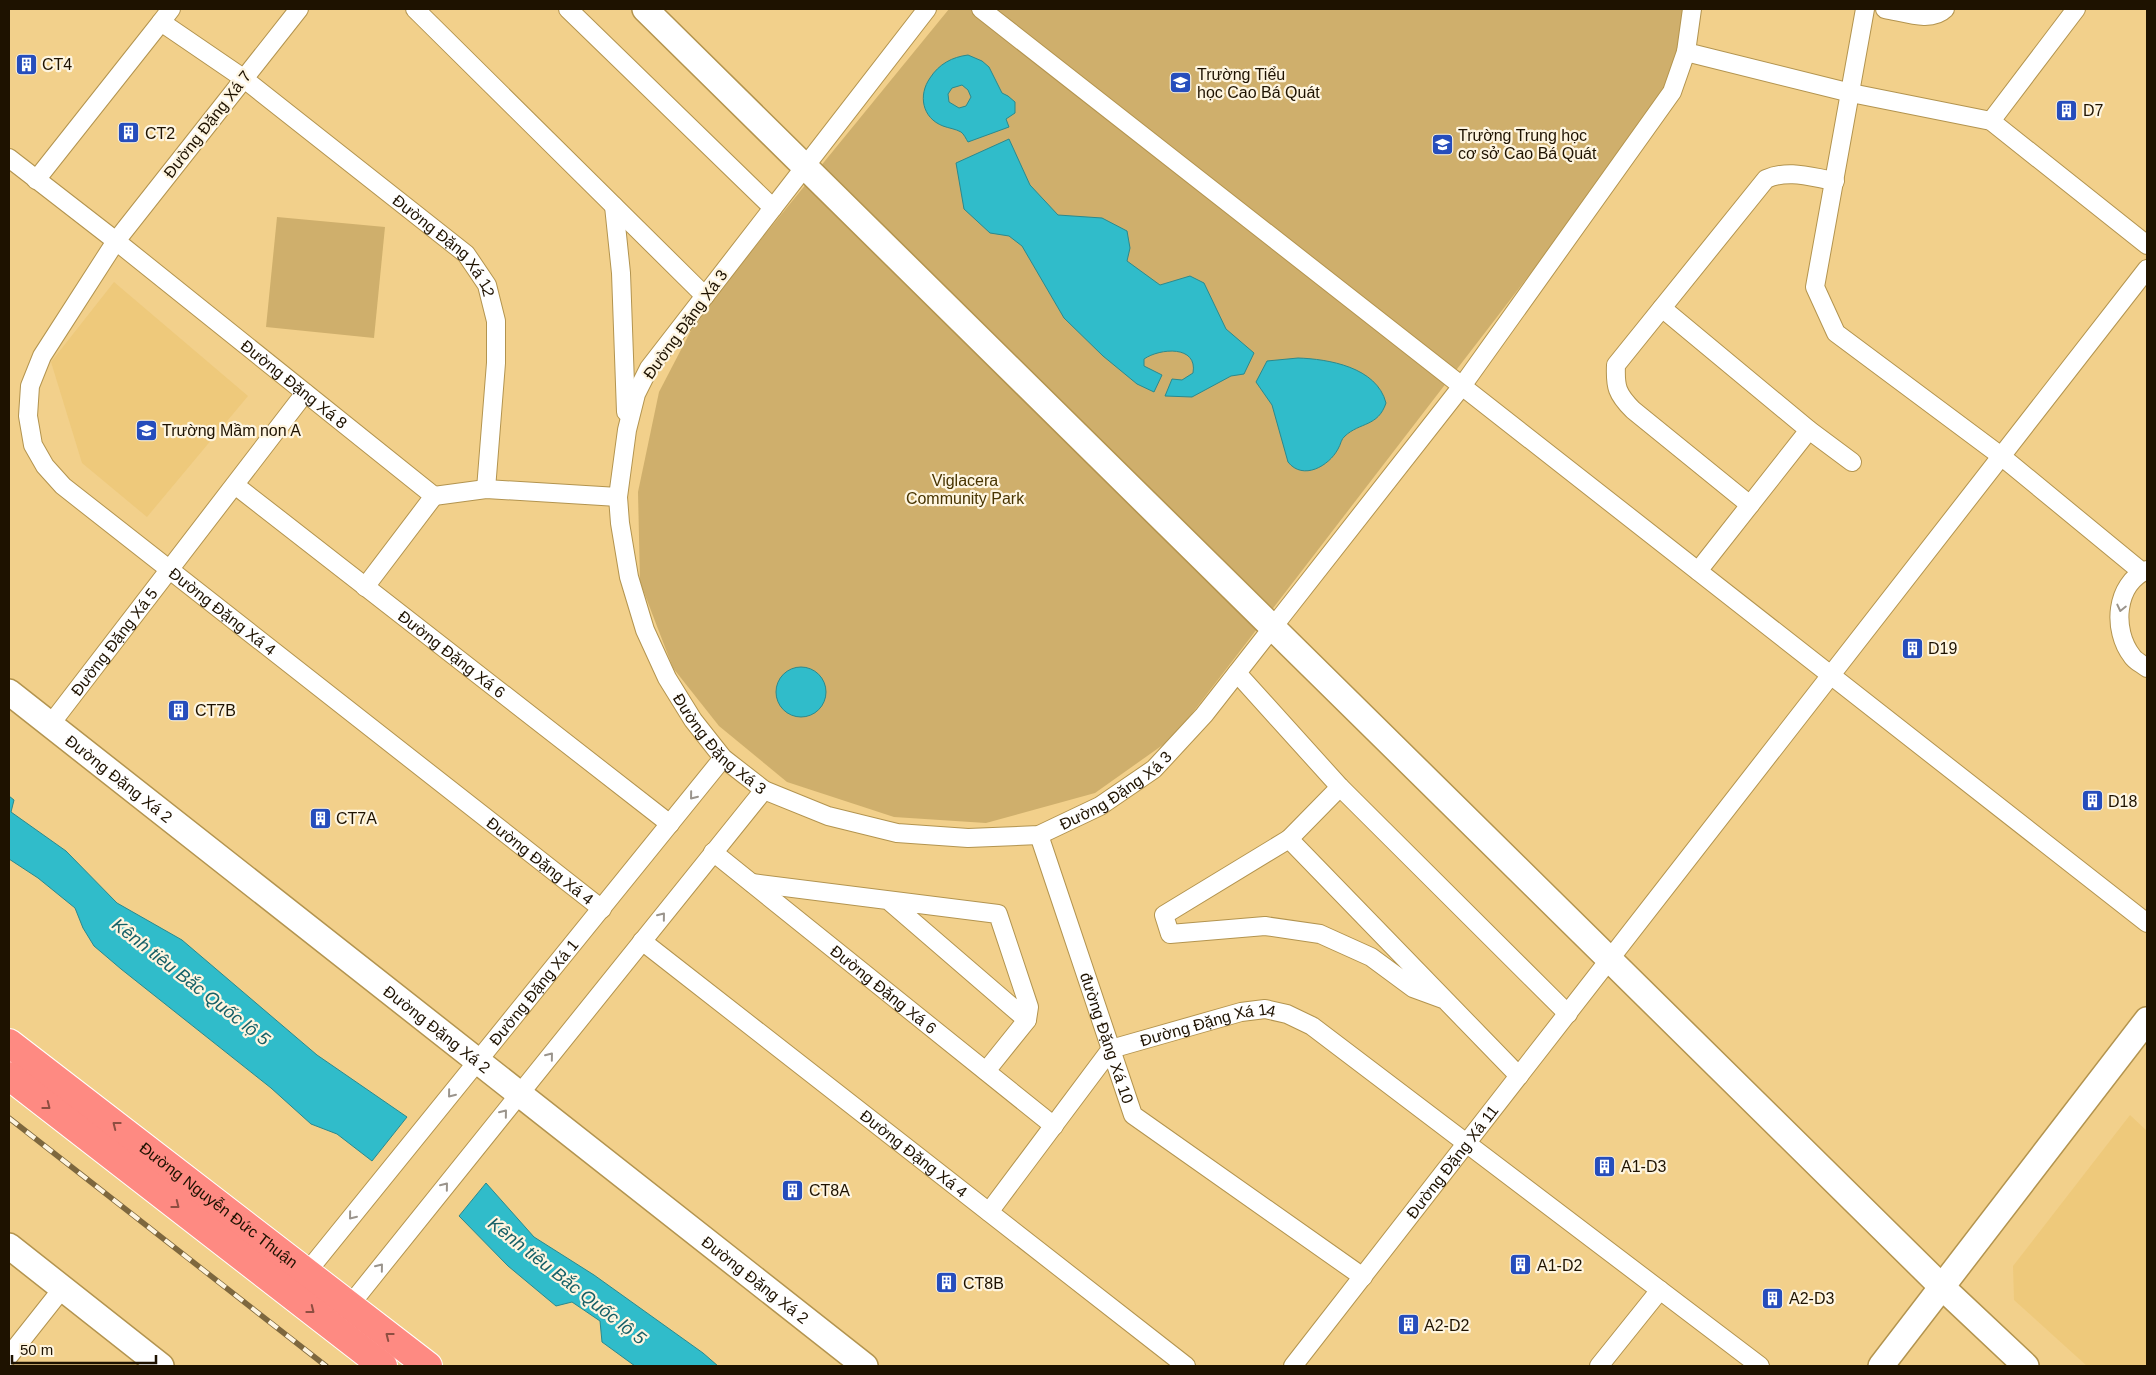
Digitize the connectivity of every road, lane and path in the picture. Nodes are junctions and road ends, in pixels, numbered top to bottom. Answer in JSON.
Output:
{"nodes":[{"id":1,"x":298,"y":9,"type":"edge"},
{"id":2,"x":415,"y":9,"type":"edge"},
{"id":3,"x":568,"y":9,"type":"edge"},
{"id":4,"x":645,"y":9,"type":"edge"},
{"id":5,"x":927,"y":9,"type":"edge"},
{"id":6,"x":981,"y":9,"type":"edge"},
{"id":7,"x":1692,"y":9,"type":"edge"},
{"id":8,"x":1865,"y":9,"type":"edge"},
{"id":9,"x":1886,"y":9,"type":"edge"},
{"id":10,"x":1945,"y":9,"type":"edge"},
{"id":11,"x":2076,"y":9,"type":"edge"},
{"id":12,"x":166,"y":15,"type":"edge"},
{"id":13,"x":1686,"y":52,"type":"junction"},
{"id":14,"x":243,"y":78,"type":"junction"},
{"id":15,"x":1851,"y":93,"type":"junction"},
{"id":16,"x":1991,"y":121,"type":"junction"},
{"id":17,"x":9,"y":158,"type":"edge"},
{"id":18,"x":806,"y":166,"type":"junction"},
{"id":19,"x":36,"y":180,"type":"junction"},
{"id":20,"x":1835,"y":181,"type":"junction"},
{"id":21,"x":614,"y":206,"type":"junction"},
{"id":22,"x":773,"y":208,"type":"junction"},
{"id":23,"x":116,"y":241,"type":"junction"},
{"id":24,"x":2147,"y":245,"type":"edge"},
{"id":25,"x":2147,"y":269,"type":"edge"},
{"id":26,"x":705,"y":296,"type":"junction"},
{"id":27,"x":1662,"y":308,"type":"junction"},
{"id":28,"x":1462,"y":386,"type":"junction"},
{"id":29,"x":305,"y":393,"type":"junction"},
{"id":30,"x":627,"y":430,"type":"junction"},
{"id":31,"x":1809,"y":430,"type":"junction"},
{"id":32,"x":2001,"y":456,"type":"junction"},
{"id":33,"x":1852,"y":462,"type":"dead end"},
{"id":34,"x":234,"y":485,"type":"junction"},
{"id":35,"x":486,"y":489,"type":"junction"},
{"id":36,"x":434,"y":496,"type":"junction"},
{"id":37,"x":618,"y":497,"type":"junction"},
{"id":38,"x":1750,"y":505,"type":"junction"},
{"id":39,"x":169,"y":570,"type":"junction"},
{"id":40,"x":1698,"y":571,"type":"junction"},
{"id":41,"x":2145,"y":571,"type":"edge"},
{"id":42,"x":365,"y":587,"type":"junction"},
{"id":43,"x":1272,"y":628,"type":"junction"},
{"id":44,"x":2147,"y":668,"type":"edge"},
{"id":45,"x":1237,"y":673,"type":"junction"},
{"id":46,"x":1831,"y":675,"type":"junction"},
{"id":47,"x":9,"y":692,"type":"edge"},
{"id":48,"x":50,"y":725,"type":"junction"},
{"id":49,"x":723,"y":758,"type":"junction"},
{"id":50,"x":1340,"y":787,"type":"junction"},
{"id":51,"x":764,"y":790,"type":"junction"},
{"id":52,"x":670,"y":824,"type":"junction"},
{"id":53,"x":1039,"y":835,"type":"junction"},
{"id":54,"x":1289,"y":840,"type":"junction"},
{"id":55,"x":714,"y":852,"type":"junction"},
{"id":56,"x":752,"y":883,"type":"junction"},
{"id":57,"x":889,"y":901,"type":"junction"},
{"id":58,"x":602,"y":909,"type":"junction"},
{"id":59,"x":2147,"y":923,"type":"edge"},
{"id":60,"x":642,"y":941,"type":"junction"},
{"id":61,"x":1610,"y":959,"type":"junction"},
{"id":62,"x":1443,"y":999,"type":"junction"},
{"id":63,"x":1568,"y":1014,"type":"junction"},
{"id":64,"x":1027,"y":1020,"type":"junction"},
{"id":65,"x":2147,"y":1020,"type":"edge"},
{"id":66,"x":9,"y":1043,"type":"edge"},
{"id":67,"x":1111,"y":1049,"type":"junction"},
{"id":68,"x":478,"y":1062,"type":"junction"},
{"id":69,"x":986,"y":1071,"type":"junction"},
{"id":70,"x":9,"y":1076,"type":"edge"},
{"id":71,"x":1519,"y":1076,"type":"junction"},
{"id":72,"x":519,"y":1094,"type":"junction"},
{"id":73,"x":1054,"y":1126,"type":"junction"},
{"id":74,"x":1467,"y":1144,"type":"junction"},
{"id":75,"x":989,"y":1212,"type":"junction"},
{"id":76,"x":9,"y":1246,"type":"edge"},
{"id":77,"x":307,"y":1272,"type":"junction"},
{"id":78,"x":1363,"y":1276,"type":"junction"},
{"id":79,"x":1942,"y":1287,"type":"junction"},
{"id":80,"x":62,"y":1289,"type":"junction"},
{"id":81,"x":1660,"y":1290,"type":"junction"},
{"id":82,"x":290,"y":1294,"type":"junction"},
{"id":83,"x":350,"y":1305,"type":"junction"},
{"id":84,"x":332,"y":1327,"type":"junction"},
{"id":85,"x":9,"y":1356,"type":"edge"},
{"id":86,"x":161,"y":1366,"type":"edge"},
{"id":87,"x":383,"y":1366,"type":"edge"},
{"id":88,"x":428,"y":1366,"type":"edge"},
{"id":89,"x":865,"y":1366,"type":"edge"},
{"id":90,"x":1186,"y":1366,"type":"edge"},
{"id":91,"x":1294,"y":1366,"type":"edge"},
{"id":92,"x":1599,"y":1366,"type":"edge"},
{"id":93,"x":1760,"y":1366,"type":"edge"},
{"id":94,"x":1881,"y":1366,"type":"edge"},
{"id":95,"x":2026,"y":1366,"type":"edge"}],
"edges":[{"from":1,"to":14,"type":"street","name":"Đường Đặng Xá 7"},
{"from":2,"to":21,"type":"street"},
{"from":3,"to":22,"type":"street"},
{"from":4,"to":18,"type":"street"},
{"from":5,"to":18,"type":"street","name":"Đường Đặng Xá 3"},
{"from":6,"to":28,"type":"street"},
{"from":7,"to":13,"type":"street","name":"Đường Đặng Xá 3"},
{"from":8,"to":15,"type":"street"},
{"from":9,"to":10,"type":"street"},
{"from":11,"to":16,"type":"street"},
{"from":12,"to":14,"type":"street","name":"Đường Đặng Xá 12"},
{"from":12,"to":19,"type":"street"},
{"from":13,"to":15,"type":"street"},
{"from":13,"to":28,"type":"street","name":"Đường Đặng Xá 3"},
{"from":14,"to":23,"type":"street","name":"Đường Đặng Xá 7"},
{"from":14,"to":35,"type":"street","name":"Đường Đặng Xá 12"},
{"from":15,"to":16,"type":"street"},
{"from":15,"to":20,"type":"street"},
{"from":16,"to":24,"type":"street"},
{"from":17,"to":19,"type":"street","name":"Đường Đặng Xá 8"},
{"from":18,"to":22,"type":"street","name":"Đường Đặng Xá 3"},
{"from":18,"to":43,"type":"street"},
{"from":19,"to":23,"type":"street","name":"Đường Đặng Xá 8"},
{"from":20,"to":27,"type":"street"},
{"from":20,"to":32,"type":"street"},
{"from":21,"to":26,"type":"street"},
{"from":21,"to":30,"type":"street"},
{"from":22,"to":26,"type":"street","name":"Đường Đặng Xá 3"},
{"from":23,"to":29,"type":"street","name":"Đường Đặng Xá 8"},
{"from":23,"to":39,"type":"street","name":"Đường Đặng Xá 4"},
{"from":25,"to":32,"type":"street","name":"Đường Đặng Xá 11"},
{"from":26,"to":30,"type":"street","name":"Đường Đặng Xá 3"},
{"from":27,"to":31,"type":"street"},
{"from":27,"to":38,"type":"street"},
{"from":28,"to":40,"type":"street"},
{"from":28,"to":43,"type":"street","name":"Đường Đặng Xá 3"},
{"from":29,"to":34,"type":"street","name":"Đường Đặng Xá 5"},
{"from":29,"to":36,"type":"street","name":"Đường Đặng Xá 8"},
{"from":30,"to":37,"type":"street","name":"Đường Đặng Xá 3"},
{"from":31,"to":33,"type":"street"},
{"from":31,"to":38,"type":"street"},
{"from":32,"to":41,"type":"street"},
{"from":32,"to":46,"type":"street","name":"Đường Đặng Xá 11"},
{"from":34,"to":39,"type":"street","name":"Đường Đặng Xá 5"},
{"from":34,"to":42,"type":"street","name":"Đường Đặng Xá 6"},
{"from":35,"to":36,"type":"street"},
{"from":35,"to":37,"type":"street"},
{"from":36,"to":42,"type":"street"},
{"from":37,"to":49,"type":"street","name":"Đường Đặng Xá 3"},
{"from":38,"to":40,"type":"street"},
{"from":39,"to":48,"type":"street","name":"Đường Đặng Xá 5"},
{"from":39,"to":58,"type":"street","name":"Đường Đặng Xá 4"},
{"from":40,"to":46,"type":"street"},
{"from":41,"to":44,"type":"street","one_way":true},
{"from":42,"to":52,"type":"street","name":"Đường Đặng Xá 6"},
{"from":43,"to":45,"type":"street","name":"Đường Đặng Xá 3"},
{"from":43,"to":61,"type":"street"},
{"from":45,"to":50,"type":"street"},
{"from":45,"to":53,"type":"street","name":"Đường Đặng Xá 3"},
{"from":46,"to":59,"type":"street"},
{"from":46,"to":61,"type":"street","name":"Đường Đặng Xá 11"},
{"from":47,"to":48,"type":"street","name":"Đường Đặng Xá 2"},
{"from":48,"to":68,"type":"street","name":"Đường Đặng Xá 2"},
{"from":49,"to":51,"type":"street","name":"Đường Đặng Xá 3"},
{"from":49,"to":52,"type":"street","name":"Đường Đặng Xá 1","one_way":true},
{"from":50,"to":54,"type":"street"},
{"from":50,"to":63,"type":"street"},
{"from":51,"to":53,"type":"street","name":"Đường Đặng Xá 3"},
{"from":51,"to":55,"type":"street"},
{"from":52,"to":58,"type":"street","name":"Đường Đặng Xá 1"},
{"from":53,"to":67,"type":"street","name":"đường Đặng Xá 10"},
{"from":54,"to":62,"type":"street"},
{"from":54,"to":62,"type":"street"},
{"from":55,"to":56,"type":"street","name":"Đường Đặng Xá 6"},
{"from":60,"to":55,"type":"street","one_way":true},
{"from":56,"to":57,"type":"street"},
{"from":56,"to":69,"type":"street","name":"Đường Đặng Xá 6"},
{"from":57,"to":64,"type":"street"},
{"from":57,"to":64,"type":"street"},
{"from":58,"to":68,"type":"street","name":"Đường Đặng Xá 1"},
{"from":72,"to":60,"type":"street","one_way":true},
{"from":60,"to":75,"type":"street","name":"Đường Đặng Xá 4"},
{"from":61,"to":63,"type":"street","name":"Đường Đặng Xá 11"},
{"from":61,"to":79,"type":"street"},
{"from":62,"to":71,"type":"street"},
{"from":63,"to":71,"type":"street","name":"Đường Đặng Xá 11"},
{"from":64,"to":69,"type":"street"},
{"from":65,"to":79,"type":"street"},
{"from":77,"to":66,"type":"highway","name":"Đường Nguyễn Đức Thuận","one_way":true},
{"from":67,"to":73,"type":"street"},
{"from":67,"to":74,"type":"street","name":"Đường Đặng Xá 14"},
{"from":67,"to":78,"type":"street","name":"đường Đặng Xá 10"},
{"from":68,"to":72,"type":"street","name":"Đường Đặng Xá 2"},
{"from":68,"to":77,"type":"street","name":"Đường Đặng Xá 1","one_way":true},
{"from":69,"to":73,"type":"street","name":"Đường Đặng Xá 6"},
{"from":70,"to":82,"type":"highway","name":"Đường Nguyễn Đức Thuận","one_way":true},
{"from":71,"to":74,"type":"street","name":"Đường Đặng Xá 11"},
{"from":83,"to":72,"type":"street","one_way":true},
{"from":72,"to":89,"type":"street","name":"Đường Đặng Xá 2"},
{"from":73,"to":75,"type":"street"},
{"from":74,"to":78,"type":"street","name":"Đường Đặng Xá 11"},
{"from":74,"to":81,"type":"street","name":"Đường Đặng Xá 14"},
{"from":75,"to":90,"type":"street","name":"Đường Đặng Xá 4"},
{"from":76,"to":80,"type":"street"},
{"from":77,"to":82,"type":"highway"},
{"from":77,"to":83,"type":"highway","name":"Đường Nguyễn Đức Thuận"},
{"from":78,"to":91,"type":"street","name":"Đường Đặng Xá 11"},
{"from":79,"to":94,"type":"street"},
{"from":79,"to":95,"type":"street"},
{"from":80,"to":85,"type":"street"},
{"from":80,"to":86,"type":"street"},
{"from":81,"to":92,"type":"street"},
{"from":81,"to":93,"type":"street","name":"Đường Đặng Xá 14"},
{"from":82,"to":84,"type":"highway","name":"Đường Nguyễn Đức Thuận","one_way":true},
{"from":83,"to":84,"type":"highway"},
{"from":88,"to":83,"type":"highway","name":"Đường Nguyễn Đức Thuận","one_way":true},
{"from":84,"to":87,"type":"highway","name":"Đường Nguyễn Đức Thuận"}]}
